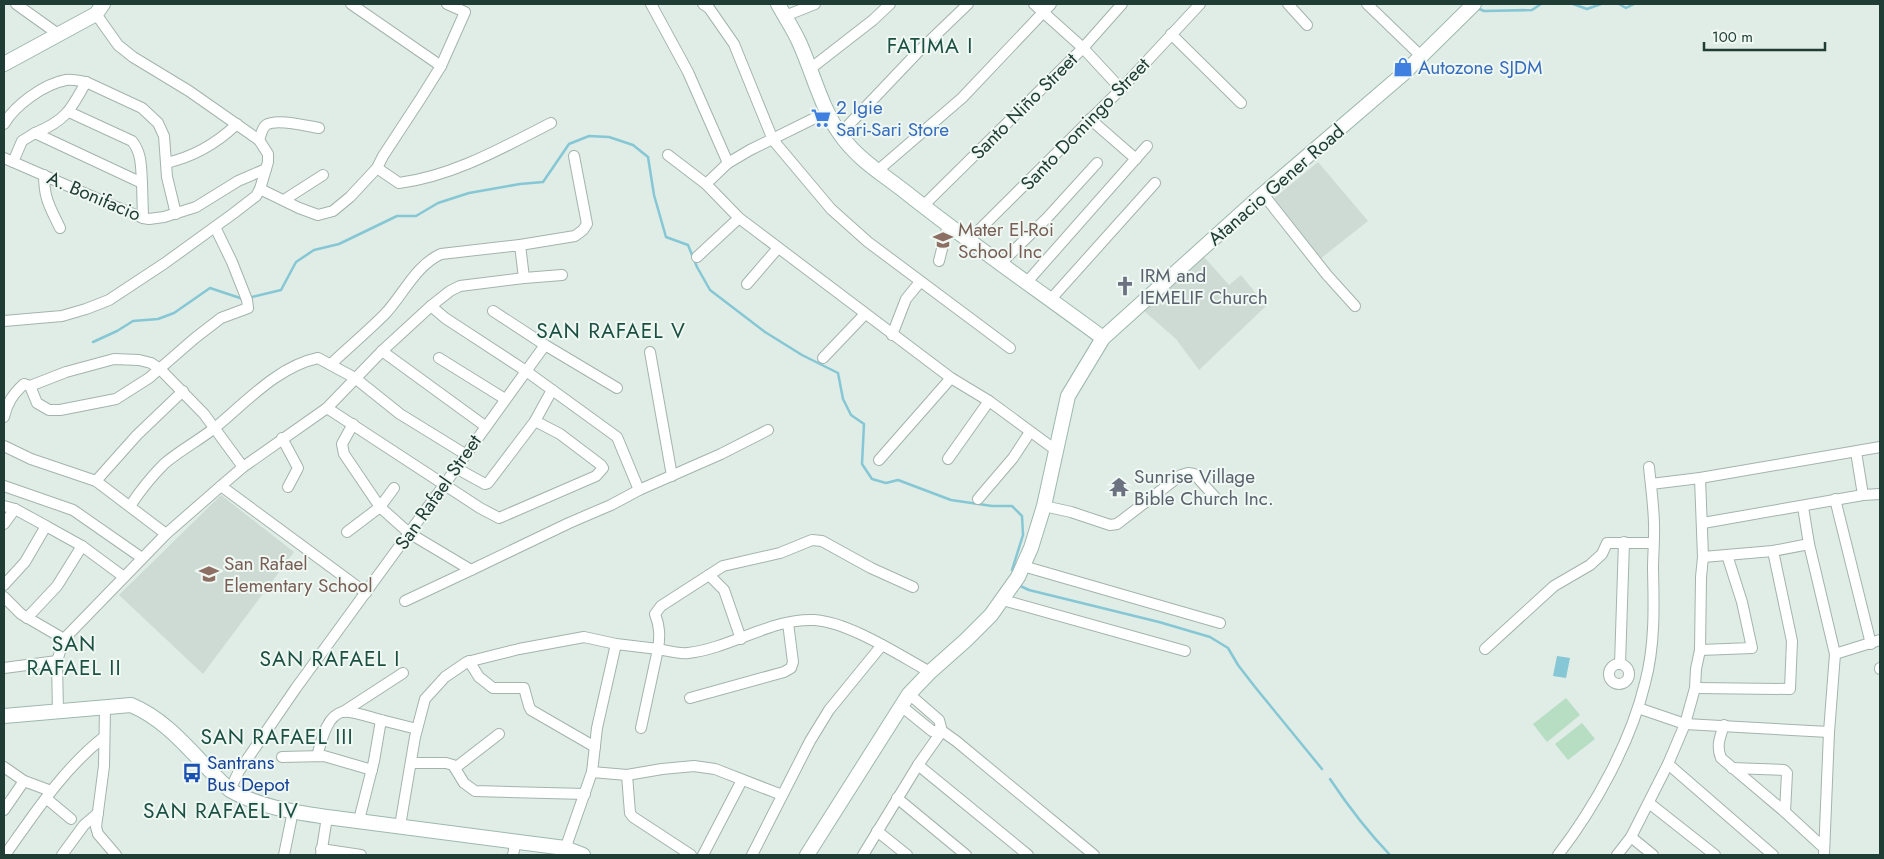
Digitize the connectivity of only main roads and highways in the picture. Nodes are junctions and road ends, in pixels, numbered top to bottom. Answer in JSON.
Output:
{"nodes":[{"id":1,"x":1474,"y":4,"type":"edge"},
{"id":2,"x":100,"y":9,"type":"edge"},
{"id":3,"x":782,"y":10,"type":"edge"},
{"id":4,"x":5,"y":61,"type":"edge"},
{"id":5,"x":1102,"y":338,"type":"junction"},
{"id":6,"x":4,"y":716,"type":"edge"},
{"id":7,"x":564,"y":852,"type":"edge"},
{"id":8,"x":583,"y":855,"type":"edge"},
{"id":9,"x":807,"y":855,"type":"edge"}],
"edges":[{"from":1,"to":5,"type":"main road","name":"Atanacio Gener Road"},
{"from":2,"to":4,"type":"main road"},
{"from":3,"to":5,"type":"main road"},
{"from":5,"to":9,"type":"main road","name":"Atanacio Gener Road"},
{"from":6,"to":7,"type":"main road"},
{"from":7,"to":8,"type":"main road"}]}
